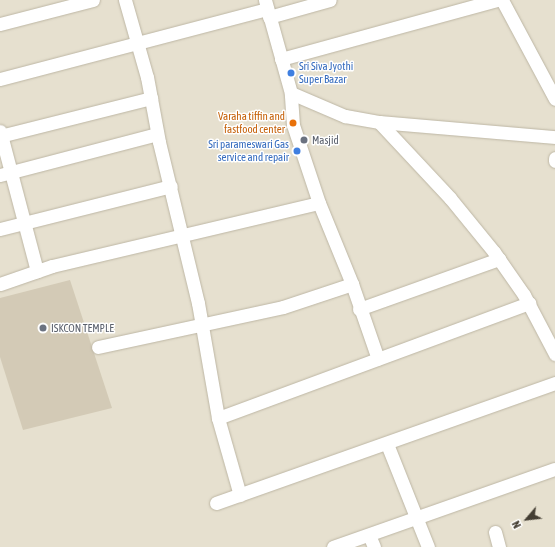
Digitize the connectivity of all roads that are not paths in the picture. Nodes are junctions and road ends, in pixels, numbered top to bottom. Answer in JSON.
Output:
{"nodes":[{"id":1,"x":92,"y":0,"type":"edge"},
{"id":2,"x":125,"y":0,"type":"edge"},
{"id":3,"x":330,"y":0,"type":"edge"},
{"id":4,"x":497,"y":0,"type":"edge"},
{"id":5,"x":502,"y":0,"type":"edge"},
{"id":6,"x":267,"y":9,"type":"edge"},
{"id":7,"x":0,"y":24,"type":"edge"},
{"id":8,"x":137,"y":42,"type":"junction"},
{"id":9,"x":281,"y":59,"type":"junction"},
{"id":10,"x":0,"y":79,"type":"edge"},
{"id":11,"x":291,"y":93,"type":"junction"},
{"id":12,"x":151,"y":98,"type":"junction"},
{"id":13,"x":555,"y":99,"type":"edge"},
{"id":14,"x":379,"y":122,"type":"junction"},
{"id":15,"x":0,"y":134,"type":"edge"},
{"id":16,"x":157,"y":134,"type":"junction"},
{"id":17,"x":555,"y":137,"type":"edge"},
{"id":18,"x":6,"y":173,"type":"edge"},
{"id":19,"x":171,"y":186,"type":"junction"},
{"id":20,"x":319,"y":203,"type":"junction"},
{"id":21,"x":25,"y":223,"type":"junction"},
{"id":22,"x":0,"y":229,"type":"edge"},
{"id":23,"x":182,"y":235,"type":"junction"},
{"id":24,"x":499,"y":259,"type":"junction"},
{"id":25,"x":37,"y":271,"type":"junction"},
{"id":26,"x":0,"y":284,"type":"edge"},
{"id":27,"x":352,"y":284,"type":"junction"},
{"id":28,"x":529,"y":303,"type":"junction"},
{"id":29,"x":359,"y":309,"type":"junction"},
{"id":30,"x":202,"y":326,"type":"junction"},
{"id":31,"x":552,"y":338,"type":"edge"},
{"id":32,"x":98,"y":348,"type":"dead end"},
{"id":33,"x":555,"y":354,"type":"edge"},
{"id":34,"x":378,"y":359,"type":"junction"},
{"id":35,"x":555,"y":383,"type":"edge"},
{"id":36,"x":218,"y":418,"type":"junction"},
{"id":37,"x":387,"y":444,"type":"junction"},
{"id":38,"x":555,"y":469,"type":"edge"},
{"id":39,"x":240,"y":495,"type":"junction"},
{"id":40,"x":216,"y":503,"type":"dead end"},
{"id":41,"x":418,"y":518,"type":"junction"},
{"id":42,"x":495,"y":532,"type":"dead end"},
{"id":43,"x":372,"y":541,"type":"edge"},
{"id":44,"x":333,"y":547,"type":"edge"},
{"id":45,"x":428,"y":547,"type":"edge"},
{"id":46,"x":499,"y":547,"type":"edge"}],
"edges":[{"from":1,"to":7,"type":"street"},
{"from":2,"to":8,"type":"street"},
{"from":3,"to":6,"type":"street"},
{"from":4,"to":9,"type":"street"},
{"from":5,"to":13,"type":"street"},
{"from":6,"to":8,"type":"street"},
{"from":6,"to":9,"type":"street"},
{"from":8,"to":10,"type":"street"},
{"from":8,"to":12,"type":"street"},
{"from":9,"to":11,"type":"street"},
{"from":11,"to":14,"type":"street"},
{"from":11,"to":20,"type":"street"},
{"from":12,"to":15,"type":"street"},
{"from":12,"to":16,"type":"street"},
{"from":14,"to":17,"type":"street"},
{"from":14,"to":24,"type":"street"},
{"from":15,"to":18,"type":"street"},
{"from":16,"to":18,"type":"street"},
{"from":16,"to":19,"type":"street"},
{"from":18,"to":21,"type":"street"},
{"from":19,"to":21,"type":"street"},
{"from":19,"to":23,"type":"street"},
{"from":20,"to":23,"type":"street"},
{"from":20,"to":27,"type":"street"},
{"from":21,"to":22,"type":"street"},
{"from":21,"to":25,"type":"street"},
{"from":23,"to":25,"type":"street"},
{"from":23,"to":30,"type":"street"},
{"from":24,"to":28,"type":"street"},
{"from":24,"to":29,"type":"street"},
{"from":25,"to":26,"type":"street"},
{"from":27,"to":29,"type":"street"},
{"from":27,"to":30,"type":"street"},
{"from":28,"to":31,"type":"street"},
{"from":28,"to":34,"type":"street"},
{"from":29,"to":34,"type":"street"},
{"from":30,"to":32,"type":"street"},
{"from":30,"to":36,"type":"street"},
{"from":31,"to":33,"type":"street"},
{"from":34,"to":36,"type":"street"},
{"from":35,"to":37,"type":"street"},
{"from":36,"to":39,"type":"street"},
{"from":37,"to":39,"type":"street"},
{"from":37,"to":41,"type":"street"},
{"from":38,"to":41,"type":"street"},
{"from":39,"to":40,"type":"street"},
{"from":41,"to":43,"type":"street"},
{"from":41,"to":45,"type":"street"},
{"from":42,"to":46,"type":"street"},
{"from":43,"to":44,"type":"street"}]}
